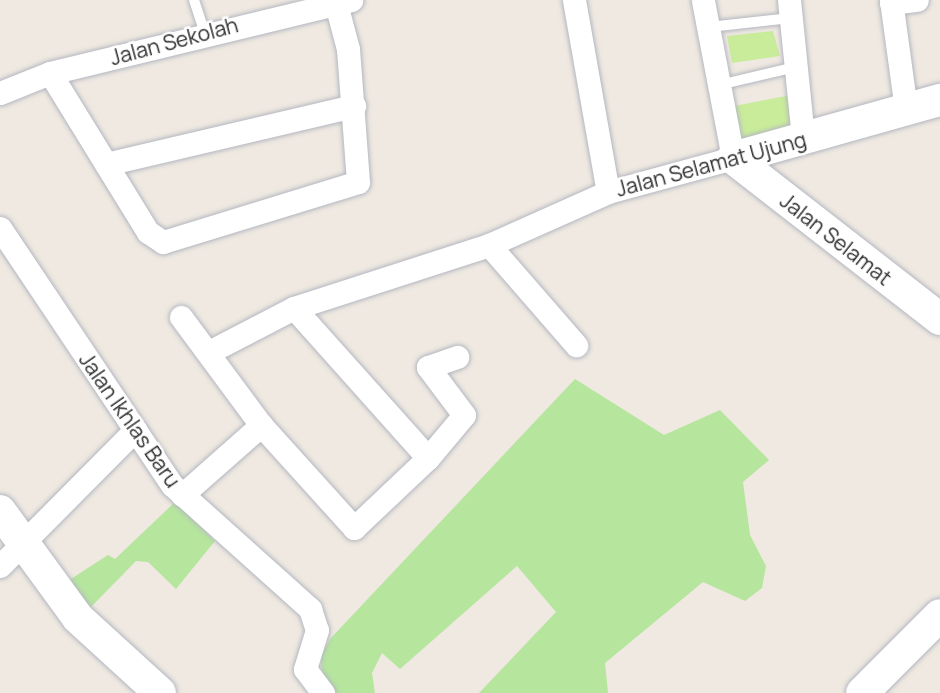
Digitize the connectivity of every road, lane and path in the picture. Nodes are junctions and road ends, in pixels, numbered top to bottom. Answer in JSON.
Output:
{"nodes":[{"id":1,"x":194,"y":0,"type":"edge"},
{"id":2,"x":574,"y":0,"type":"edge"},
{"id":3,"x":704,"y":0,"type":"edge"},
{"id":4,"x":917,"y":0,"type":"edge"},
{"id":5,"x":344,"y":2,"type":"edge"},
{"id":6,"x":891,"y":2,"type":"edge"},
{"id":7,"x":284,"y":6,"type":"edge"},
{"id":8,"x":790,"y":9,"type":"edge"},
{"id":9,"x":709,"y":27,"type":"junction"},
{"id":10,"x":205,"y":34,"type":"junction"},
{"id":11,"x":796,"y":67,"type":"junction"},
{"id":12,"x":50,"y":73,"type":"junction"},
{"id":13,"x":719,"y":85,"type":"junction"},
{"id":14,"x":0,"y":93,"type":"edge"},
{"id":15,"x":940,"y":100,"type":"edge"},
{"id":16,"x":354,"y":106,"type":"junction"},
{"id":17,"x":906,"y":109,"type":"junction"},
{"id":18,"x":803,"y":139,"type":"junction"},
{"id":19,"x":733,"y":158,"type":"junction"},
{"id":20,"x":106,"y":164,"type":"junction"},
{"id":21,"x":608,"y":192,"type":"junction"},
{"id":22,"x":0,"y":228,"type":"edge"},
{"id":23,"x":489,"y":245,"type":"junction"},
{"id":24,"x":294,"y":308,"type":"junction"},
{"id":25,"x":181,"y":317,"type":"dead end"},
{"id":26,"x":940,"y":319,"type":"edge"},
{"id":27,"x":576,"y":345,"type":"dead end"},
{"id":28,"x":209,"y":352,"type":"junction"},
{"id":29,"x":457,"y":357,"type":"dead end"},
{"id":30,"x":261,"y":425,"type":"junction"},
{"id":31,"x":135,"y":430,"type":"junction"},
{"id":32,"x":428,"y":458,"type":"junction"},
{"id":33,"x":182,"y":495,"type":"junction"},
{"id":34,"x":0,"y":511,"type":"edge"},
{"id":35,"x":11,"y":555,"type":"edge"},
{"id":36,"x":940,"y":615,"type":"edge"},
{"id":37,"x":160,"y":693,"type":"edge"},
{"id":38,"x":323,"y":693,"type":"edge"},
{"id":39,"x":862,"y":693,"type":"edge"}],
"edges":[{"from":1,"to":10,"type":"lane"},
{"from":2,"to":21,"type":"street"},
{"from":3,"to":9,"type":"street"},
{"from":4,"to":6,"type":"street"},
{"from":5,"to":7,"type":"street","name":"Jalan Sekolah"},
{"from":5,"to":16,"type":"street"},
{"from":6,"to":17,"type":"street"},
{"from":7,"to":10,"type":"street","name":"Jalan Sekolah"},
{"from":8,"to":9,"type":"lane"},
{"from":8,"to":11,"type":"street"},
{"from":9,"to":13,"type":"street"},
{"from":10,"to":12,"type":"street","name":"Jalan Sekolah"},
{"from":11,"to":13,"type":"lane"},
{"from":11,"to":18,"type":"street"},
{"from":12,"to":14,"type":"street","name":"Jalan Sekolah"},
{"from":12,"to":20,"type":"street"},
{"from":13,"to":19,"type":"street"},
{"from":15,"to":17,"type":"street","name":"Jalan Selamat Ujung"},
{"from":16,"to":20,"type":"street"},
{"from":16,"to":20,"type":"street"},
{"from":17,"to":18,"type":"street","name":"Jalan Selamat Ujung"},
{"from":18,"to":19,"type":"street","name":"Jalan Selamat Ujung"},
{"from":19,"to":21,"type":"street","name":"Jalan Selamat Ujung"},
{"from":19,"to":26,"type":"street","name":"Jalan Selamat"},
{"from":21,"to":23,"type":"street","name":"Jalan Selamat Ujung"},
{"from":22,"to":31,"type":"street","name":"Jalan Ikhlas Baru"},
{"from":23,"to":24,"type":"street","name":"Jalan Selamat Ujung"},
{"from":23,"to":27,"type":"street"},
{"from":24,"to":28,"type":"street","name":"Jalan Selamat Ujung"},
{"from":24,"to":32,"type":"street"},
{"from":25,"to":28,"type":"street"},
{"from":28,"to":30,"type":"street"},
{"from":29,"to":32,"type":"street"},
{"from":30,"to":32,"type":"street"},
{"from":30,"to":33,"type":"street"},
{"from":31,"to":33,"type":"street","name":"Jalan Ikhlas Baru"},
{"from":31,"to":35,"type":"street"},
{"from":33,"to":38,"type":"street","name":"Jalan Ikhlas Baru"},
{"from":34,"to":35,"type":"street"},
{"from":35,"to":37,"type":"street"},
{"from":36,"to":39,"type":"street"}]}
